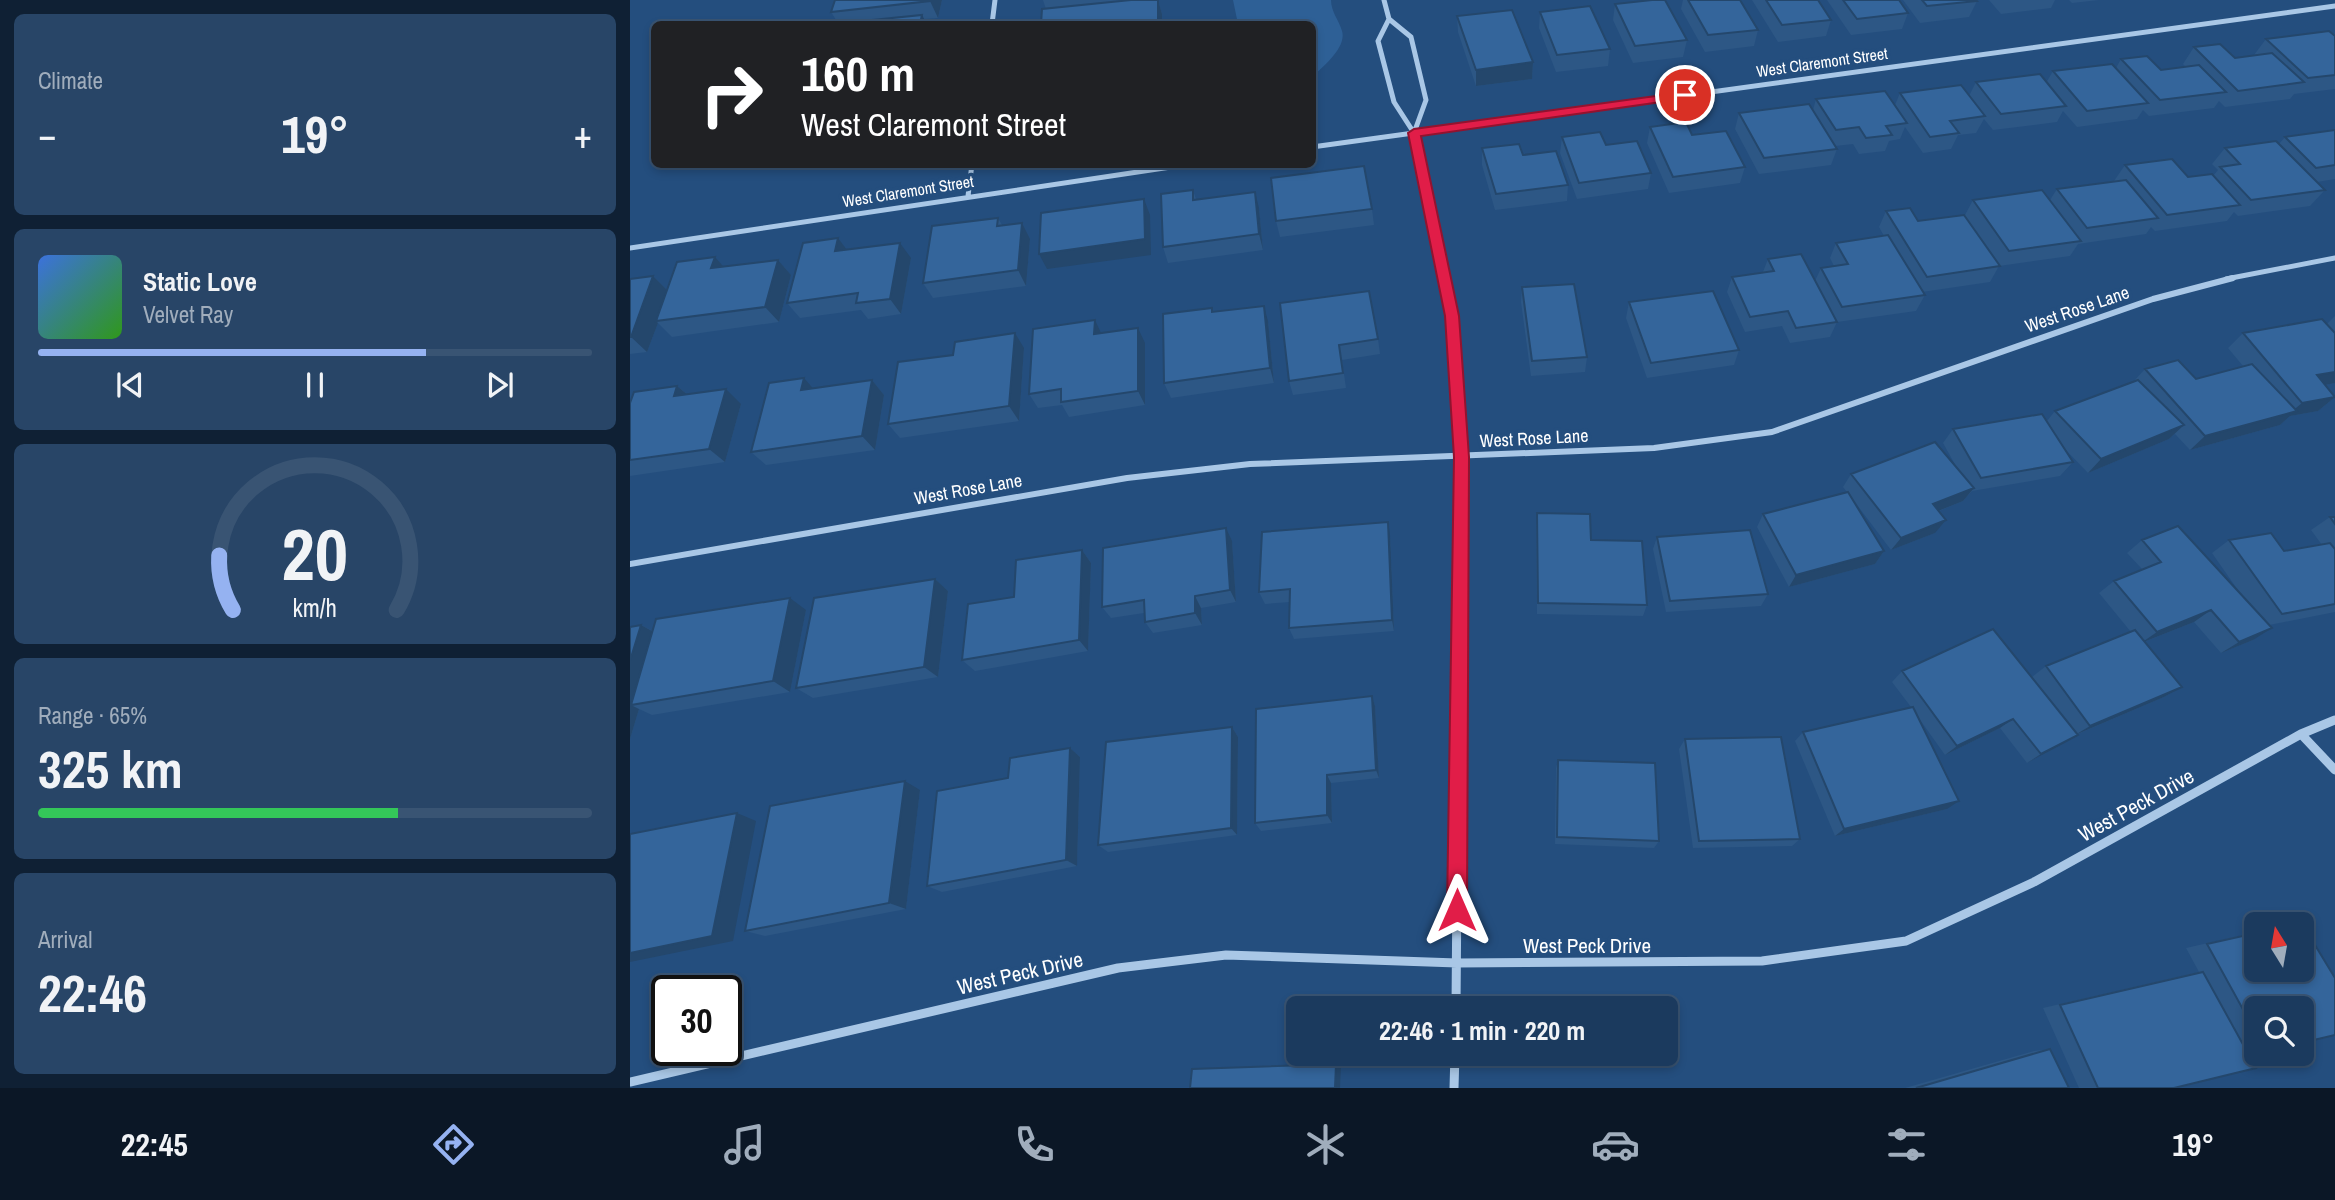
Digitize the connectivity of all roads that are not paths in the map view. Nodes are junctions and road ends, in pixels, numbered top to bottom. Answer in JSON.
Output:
{"nodes":[{"id":1,"x":995,"y":0,"type":"edge"},
{"id":2,"x":1384,"y":0,"type":"edge"},
{"id":3,"x":2335,"y":6,"type":"edge"},
{"id":4,"x":1389,"y":19,"type":"junction"},
{"id":5,"x":992,"y":21,"type":"edge"},
{"id":6,"x":1414,"y":133,"type":"junction"},
{"id":7,"x":1316,"y":146,"type":"edge"},
{"id":8,"x":972,"y":168,"type":"edge"},
{"id":9,"x":1163,"y":168,"type":"edge"},
{"id":10,"x":968,"y":196,"type":"junction"},
{"id":11,"x":630,"y":248,"type":"edge"},
{"id":12,"x":2335,"y":258,"type":"edge"},
{"id":13,"x":1461,"y":457,"type":"junction"},
{"id":14,"x":630,"y":564,"type":"edge"},
{"id":15,"x":2335,"y":720,"type":"edge"},
{"id":16,"x":2301,"y":734,"type":"junction"},
{"id":17,"x":2335,"y":770,"type":"edge"},
{"id":18,"x":1457,"y":963,"type":"junction"},
{"id":19,"x":1456,"y":996,"type":"edge"},
{"id":20,"x":1455,"y":1066,"type":"edge"},
{"id":21,"x":630,"y":1082,"type":"edge"},
{"id":22,"x":1454,"y":1088,"type":"edge"}],
"edges":[{"from":1,"to":5,"type":"street"},
{"from":2,"to":4,"type":"street"},
{"from":3,"to":6,"type":"street","name":"West Claremont Street"},
{"from":4,"to":6,"type":"street"},
{"from":4,"to":6,"type":"street"},
{"from":6,"to":7,"type":"street","name":"West Claremont Street"},
{"from":6,"to":13,"type":"street"},
{"from":8,"to":10,"type":"street"},
{"from":9,"to":10,"type":"street","name":"West Claremont Street"},
{"from":10,"to":11,"type":"street","name":"West Claremont Street"},
{"from":12,"to":13,"type":"street","name":"West Rose Lane"},
{"from":13,"to":14,"type":"street","name":"West Rose Lane"},
{"from":13,"to":18,"type":"street"},
{"from":15,"to":16,"type":"street","name":"West Peck Drive"},
{"from":16,"to":17,"type":"street"},
{"from":16,"to":18,"type":"street","name":"West Peck Drive"},
{"from":18,"to":19,"type":"street"},
{"from":18,"to":21,"type":"street","name":"West Peck Drive"},
{"from":20,"to":22,"type":"street"}]}
